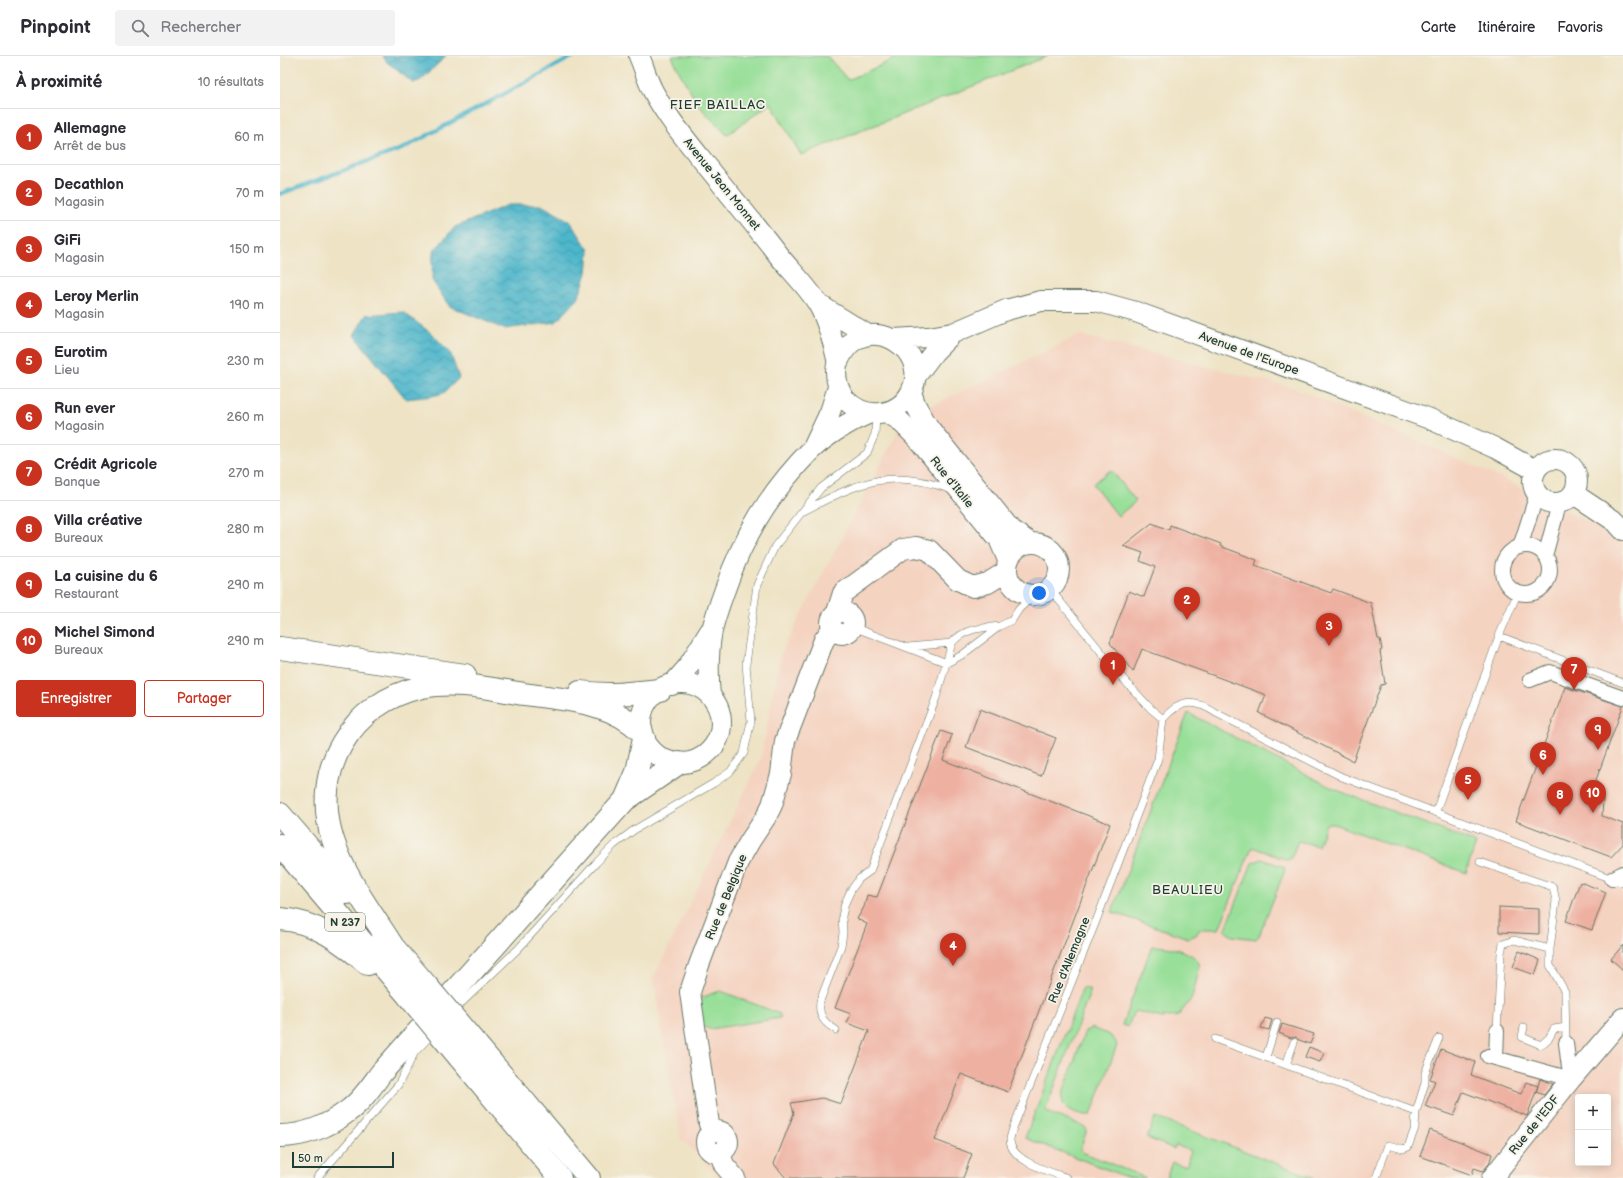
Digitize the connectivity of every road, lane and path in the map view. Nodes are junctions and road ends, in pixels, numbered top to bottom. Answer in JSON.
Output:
{"nodes":[{"id":1,"x":639,"y":56,"type":"edge"},
{"id":2,"x":818,"y":304,"type":"junction"},
{"id":3,"x":953,"y":333,"type":"junction"},
{"id":4,"x":868,"y":335,"type":"junction"},
{"id":5,"x":894,"y":339,"type":"junction"},
{"id":6,"x":838,"y":362,"type":"junction"},
{"id":7,"x":913,"y":384,"type":"junction"},
{"id":8,"x":838,"y":387,"type":"junction"},
{"id":9,"x":877,"y":413,"type":"junction"},
{"id":10,"x":812,"y":449,"type":"junction"},
{"id":11,"x":1536,"y":470,"type":"junction"},
{"id":12,"x":963,"y":494,"type":"junction"},
{"id":13,"x":1537,"y":494,"type":"junction"},
{"id":14,"x":1567,"y":499,"type":"junction"},
{"id":15,"x":802,"y":512,"type":"junction"},
{"id":16,"x":1623,"y":530,"type":"edge"},
{"id":17,"x":1029,"y":542,"type":"junction"},
{"id":18,"x":1520,"y":546,"type":"junction"},
{"id":19,"x":1545,"y":556,"type":"junction"},
{"id":20,"x":1007,"y":565,"type":"junction"},
{"id":21,"x":1042,"y":592,"type":"junction"},
{"id":22,"x":1518,"y":592,"type":"junction"},
{"id":23,"x":835,"y":621,"type":"junction"},
{"id":24,"x":1000,"y":626,"type":"junction"},
{"id":25,"x":712,"y":627,"type":"junction"},
{"id":26,"x":853,"y":627,"type":"joint"},
{"id":27,"x":1499,"y":636,"type":"junction"},
{"id":28,"x":952,"y":642,"type":"junction"},
{"id":29,"x":280,"y":648,"type":"edge"},
{"id":30,"x":906,"y":648,"type":"junction"},
{"id":31,"x":947,"y":663,"type":"junction"},
{"id":32,"x":1530,"y":680,"type":"dead end"},
{"id":33,"x":1623,"y":683,"type":"edge"},
{"id":34,"x":666,"y":687,"type":"junction"},
{"id":35,"x":710,"y":696,"type":"junction"},
{"id":36,"x":1623,"y":698,"type":"edge"},
{"id":37,"x":1164,"y":719,"type":"junction"},
{"id":38,"x":643,"y":735,"type":"junction"},
{"id":39,"x":679,"y":763,"type":"junction"},
{"id":40,"x":625,"y":800,"type":"junction"},
{"id":41,"x":1436,"y":811,"type":"junction"},
{"id":42,"x":280,"y":814,"type":"edge"},
{"id":43,"x":280,"y":845,"type":"edge"},
{"id":44,"x":1480,"y":862,"type":"dead end"},
{"id":45,"x":1619,"y":878,"type":"edge"},
{"id":46,"x":280,"y":919,"type":"edge"},
{"id":47,"x":392,"y":945,"type":"junction"},
{"id":48,"x":1550,"y":949,"type":"junction"},
{"id":49,"x":418,"y":992,"type":"junction"},
{"id":50,"x":1623,"y":1018,"type":"edge"},
{"id":51,"x":1278,"y":1022,"type":"dead end"},
{"id":52,"x":1524,"y":1027,"type":"dead end"},
{"id":53,"x":1566,"y":1027,"type":"junction"},
{"id":54,"x":836,"y":1030,"type":"dead end"},
{"id":55,"x":1497,"y":1031,"type":"joint"},
{"id":56,"x":1439,"y":1038,"type":"dead end"},
{"id":57,"x":1216,"y":1039,"type":"dead end"},
{"id":58,"x":1294,"y":1042,"type":"dead end"},
{"id":59,"x":1566,"y":1043,"type":"joint"},
{"id":60,"x":467,"y":1051,"type":"junction"},
{"id":61,"x":1266,"y":1057,"type":"junction"},
{"id":62,"x":1286,"y":1065,"type":"junction"},
{"id":63,"x":382,"y":1072,"type":"junction"},
{"id":64,"x":1571,"y":1079,"type":"junction"},
{"id":65,"x":1416,"y":1112,"type":"junction"},
{"id":66,"x":280,"y":1122,"type":"edge"},
{"id":67,"x":280,"y":1136,"type":"edge"},
{"id":68,"x":317,"y":1178,"type":"edge"},
{"id":69,"x":560,"y":1178,"type":"edge"},
{"id":70,"x":589,"y":1178,"type":"edge"},
{"id":71,"x":735,"y":1178,"type":"edge"},
{"id":72,"x":1066,"y":1178,"type":"edge"},
{"id":73,"x":1376,"y":1178,"type":"edge"},
{"id":74,"x":1492,"y":1178,"type":"edge"}],
"edges":[{"from":1,"to":2,"type":"street","name":"Avenue Jean Monnet"},
{"from":2,"to":4,"type":"street","name":"Avenue Jean Monnet"},
{"from":2,"to":6,"type":"street","name":"Avenue Jean Monnet"},
{"from":3,"to":5,"type":"street","name":"Avenue de l'Europe"},
{"from":3,"to":7,"type":"street","name":"Avenue de l'Europe"},
{"from":3,"to":11,"type":"street","name":"Avenue de l'Europe"},
{"from":4,"to":5,"type":"street"},
{"from":4,"to":6,"type":"street"},
{"from":5,"to":7,"type":"street"},
{"from":6,"to":8,"type":"street"},
{"from":7,"to":9,"type":"street"},
{"from":7,"to":17,"type":"street","name":"Rue d'Italie"},
{"from":8,"to":9,"type":"street"},
{"from":8,"to":10,"type":"street"},
{"from":9,"to":10,"type":"street"},
{"from":9,"to":12,"type":"street","name":"Rue d'Italie"},
{"from":9,"to":15,"type":"lane"},
{"from":10,"to":25,"type":"street"},
{"from":11,"to":13,"type":"street"},
{"from":11,"to":14,"type":"street"},
{"from":12,"to":15,"type":"lane"},
{"from":12,"to":20,"type":"street","name":"Rue d'Italie"},
{"from":13,"to":14,"type":"street"},
{"from":13,"to":18,"type":"street"},
{"from":14,"to":16,"type":"street"},
{"from":14,"to":19,"type":"street"},
{"from":15,"to":68,"type":"lane"},
{"from":17,"to":20,"type":"street"},
{"from":17,"to":21,"type":"street"},
{"from":18,"to":19,"type":"street"},
{"from":18,"to":22,"type":"street"},
{"from":19,"to":22,"type":"street"},
{"from":20,"to":21,"type":"street"},
{"from":20,"to":23,"type":"street","name":"Rue de Belgique"},
{"from":21,"to":24,"type":"lane"},
{"from":21,"to":37,"type":"lane"},
{"from":22,"to":27,"type":"lane"},
{"from":23,"to":26,"type":"street"},
{"from":23,"to":71,"type":"street","name":"Rue de Belgique"},
{"from":24,"to":28,"type":"lane"},
{"from":24,"to":31,"type":"lane"},
{"from":25,"to":34,"type":"street"},
{"from":25,"to":35,"type":"street"},
{"from":26,"to":30,"type":"lane"},
{"from":27,"to":33,"type":"lane"},
{"from":27,"to":41,"type":"lane"},
{"from":28,"to":30,"type":"lane"},
{"from":28,"to":31,"type":"lane"},
{"from":29,"to":34,"type":"highway"},
{"from":30,"to":31,"type":"lane"},
{"from":31,"to":54,"type":"lane"},
{"from":32,"to":36,"type":"street"},
{"from":34,"to":35,"type":"street"},
{"from":34,"to":38,"type":"street"},
{"from":35,"to":39,"type":"street"},
{"from":37,"to":41,"type":"lane"},
{"from":37,"to":72,"type":"lane","name":"Rue d'Allemagne"},
{"from":38,"to":39,"type":"street"},
{"from":38,"to":40,"type":"highway"},
{"from":38,"to":47,"type":"highway"},
{"from":39,"to":40,"type":"highway"},
{"from":40,"to":63,"type":"highway"},
{"from":41,"to":45,"type":"lane"},
{"from":42,"to":47,"type":"highway","number":"N 237"},
{"from":43,"to":49,"type":"highway","number":"N 237"},
{"from":44,"to":48,"type":"lane"},
{"from":46,"to":49,"type":"highway"},
{"from":47,"to":49,"type":"highway","number":"N 237"},
{"from":48,"to":53,"type":"lane"},
{"from":48,"to":55,"type":"lane"},
{"from":49,"to":60,"type":"highway","number":"N 237","bridge":true},
{"from":50,"to":64,"type":"street","name":"Rue de l'EDF"},
{"from":51,"to":61,"type":"lane"},
{"from":52,"to":53,"type":"lane"},
{"from":53,"to":59,"type":"lane"},
{"from":55,"to":64,"type":"street"},
{"from":56,"to":65,"type":"lane"},
{"from":57,"to":61,"type":"lane"},
{"from":58,"to":62,"type":"lane"},
{"from":59,"to":64,"type":"street"},
{"from":60,"to":69,"type":"highway","number":"N 237"},
{"from":60,"to":70,"type":"highway","number":"N 237"},
{"from":61,"to":62,"type":"lane"},
{"from":62,"to":65,"type":"lane"},
{"from":63,"to":66,"type":"highway"},
{"from":63,"to":67,"type":"highway"},
{"from":64,"to":74,"type":"street","name":"Rue de l'EDF"},
{"from":65,"to":73,"type":"lane"}]}
